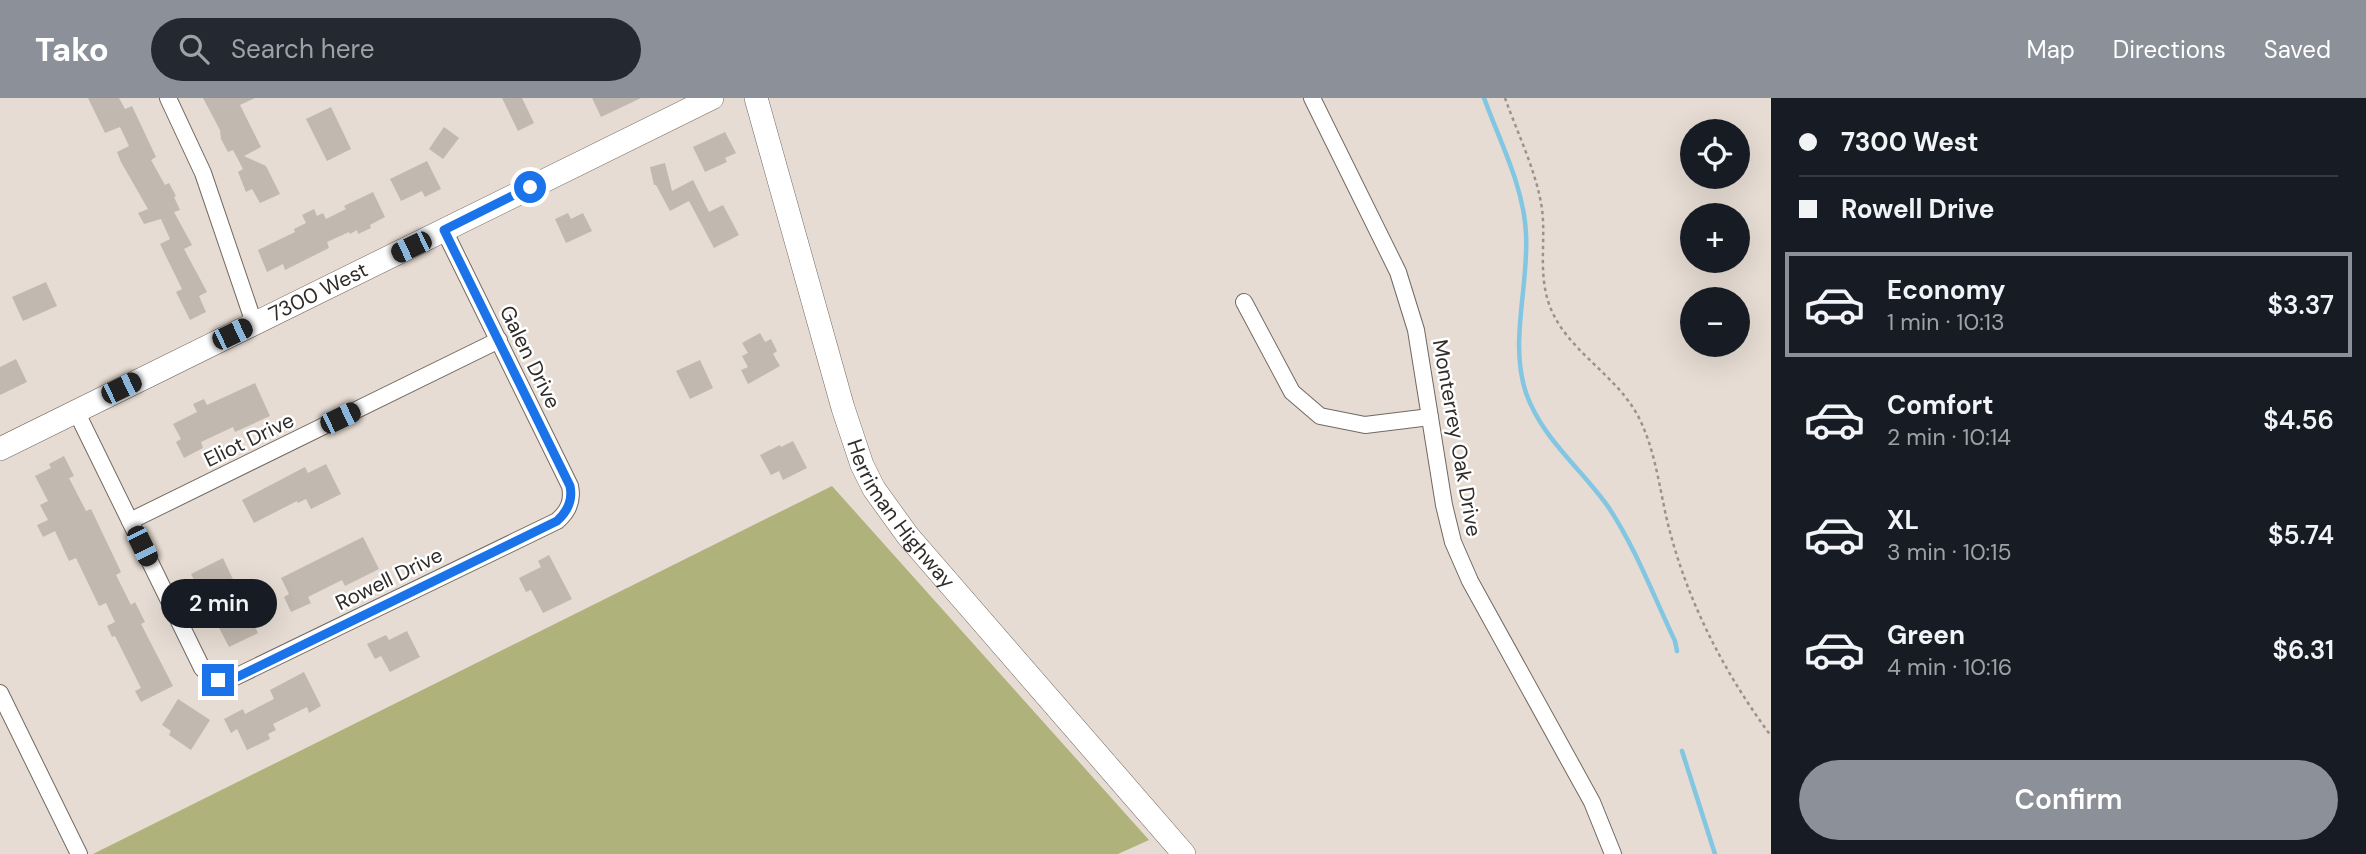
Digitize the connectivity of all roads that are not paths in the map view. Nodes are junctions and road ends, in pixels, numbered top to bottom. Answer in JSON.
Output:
{"nodes":[{"id":1,"x":168,"y":98,"type":"edge"},
{"id":2,"x":712,"y":98,"type":"edge"},
{"id":3,"x":756,"y":98,"type":"edge"},
{"id":4,"x":1312,"y":98,"type":"edge"},
{"id":5,"x":444,"y":230,"type":"junction"},
{"id":6,"x":1244,"y":302,"type":"dead end"},
{"id":7,"x":254,"y":323,"type":"junction"},
{"id":8,"x":499,"y":340,"type":"junction"},
{"id":9,"x":76,"y":411,"type":"junction"},
{"id":10,"x":1430,"y":417,"type":"junction"},
{"id":11,"x":0,"y":449,"type":"edge"},
{"id":12,"x":570,"y":504,"type":"joint"},
{"id":13,"x":130,"y":521,"type":"junction"},
{"id":14,"x":0,"y":692,"type":"edge"},
{"id":15,"x":79,"y":854,"type":"edge"},
{"id":16,"x":1184,"y":854,"type":"edge"},
{"id":17,"x":1613,"y":854,"type":"edge"}],
"edges":[{"from":1,"to":7,"type":"street"},
{"from":2,"to":5,"type":"main road","name":"7300 West"},
{"from":3,"to":16,"type":"main road","name":"Herriman Highway"},
{"from":4,"to":10,"type":"street","name":"Monterrey Oak Drive"},
{"from":5,"to":7,"type":"main road","name":"7300 West"},
{"from":5,"to":8,"type":"street","name":"Galen Drive"},
{"from":6,"to":10,"type":"street"},
{"from":7,"to":9,"type":"main road","name":"7300 West"},
{"from":8,"to":12,"type":"street","name":"Galen Drive"},
{"from":8,"to":13,"type":"street","name":"Eliot Drive"},
{"from":9,"to":11,"type":"main road","name":"7300 West"},
{"from":9,"to":13,"type":"street"},
{"from":10,"to":17,"type":"street","name":"Monterrey Oak Drive"},
{"from":12,"to":13,"type":"street","name":"Rowell Drive"},
{"from":14,"to":15,"type":"street"}]}
